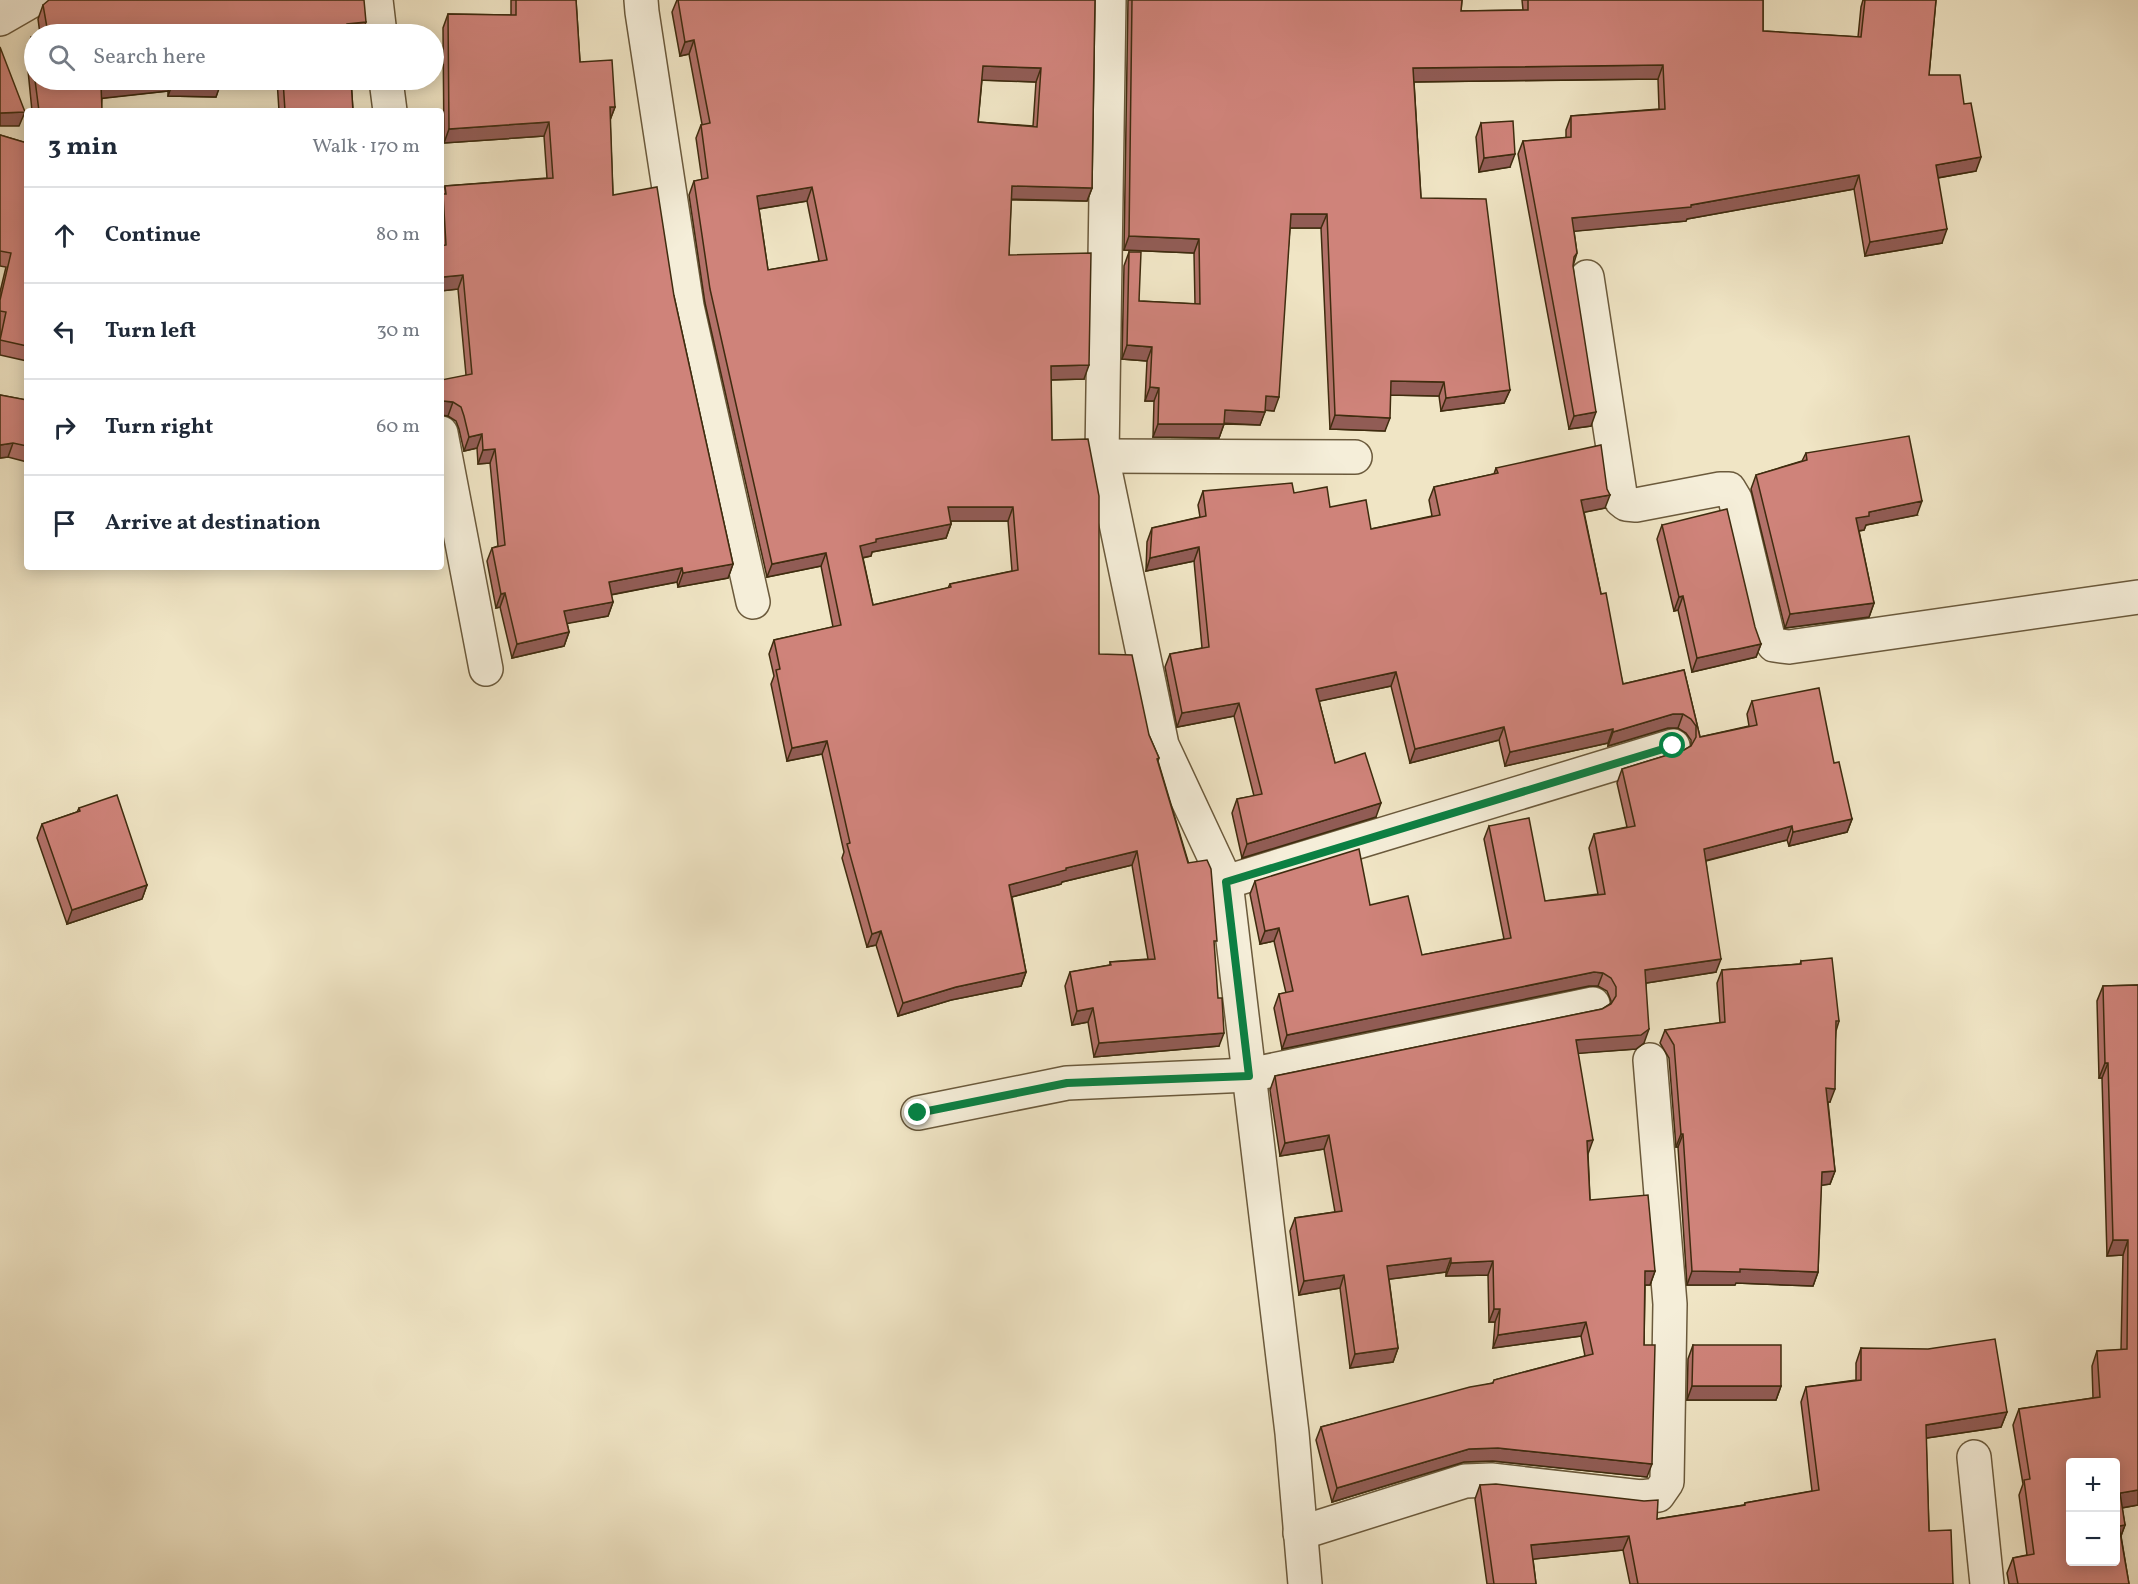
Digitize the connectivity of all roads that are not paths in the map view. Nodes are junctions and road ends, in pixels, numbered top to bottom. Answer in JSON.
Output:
{"nodes":[{"id":1,"x":33,"y":0,"type":"edge"},
{"id":2,"x":376,"y":0,"type":"edge"},
{"id":3,"x":641,"y":0,"type":"edge"},
{"id":4,"x":1109,"y":0,"type":"edge"},
{"id":5,"x":0,"y":19,"type":"edge"},
{"id":6,"x":379,"y":24,"type":"edge"},
{"id":7,"x":387,"y":90,"type":"edge"},
{"id":8,"x":390,"y":108,"type":"edge"},
{"id":9,"x":1587,"y":277,"type":"dead end"},
{"id":10,"x":444,"y":449,"type":"edge"},
{"id":11,"x":1102,"y":456,"type":"junction"},
{"id":12,"x":1355,"y":457,"type":"dead end"},
{"id":13,"x":2138,"y":597,"type":"edge"},
{"id":14,"x":753,"y":602,"type":"dead end"},
{"id":15,"x":486,"y":669,"type":"dead end"},
{"id":16,"x":1673,"y":746,"type":"dead end"},
{"id":17,"x":1226,"y":882,"type":"junction"},
{"id":18,"x":1593,"y":1004,"type":"dead end"},
{"id":19,"x":1650,"y":1060,"type":"dead end"},
{"id":20,"x":1249,"y":1076,"type":"junction"},
{"id":21,"x":918,"y":1113,"type":"dead end"},
{"id":22,"x":1974,"y":1457,"type":"dead end"},
{"id":23,"x":1300,"y":1533,"type":"junction"},
{"id":24,"x":1305,"y":1584,"type":"edge"},
{"id":25,"x":1987,"y":1584,"type":"edge"}],
"edges":[{"from":1,"to":5,"type":"street"},
{"from":2,"to":6,"type":"street"},
{"from":3,"to":14,"type":"street"},
{"from":4,"to":11,"type":"street"},
{"from":7,"to":8,"type":"street"},
{"from":9,"to":13,"type":"street"},
{"from":10,"to":15,"type":"street"},
{"from":11,"to":12,"type":"street"},
{"from":11,"to":17,"type":"street"},
{"from":16,"to":17,"type":"street"},
{"from":17,"to":20,"type":"street"},
{"from":18,"to":20,"type":"street"},
{"from":19,"to":23,"type":"street"},
{"from":20,"to":21,"type":"street"},
{"from":20,"to":23,"type":"street"},
{"from":22,"to":25,"type":"street"},
{"from":23,"to":24,"type":"street"}]}
